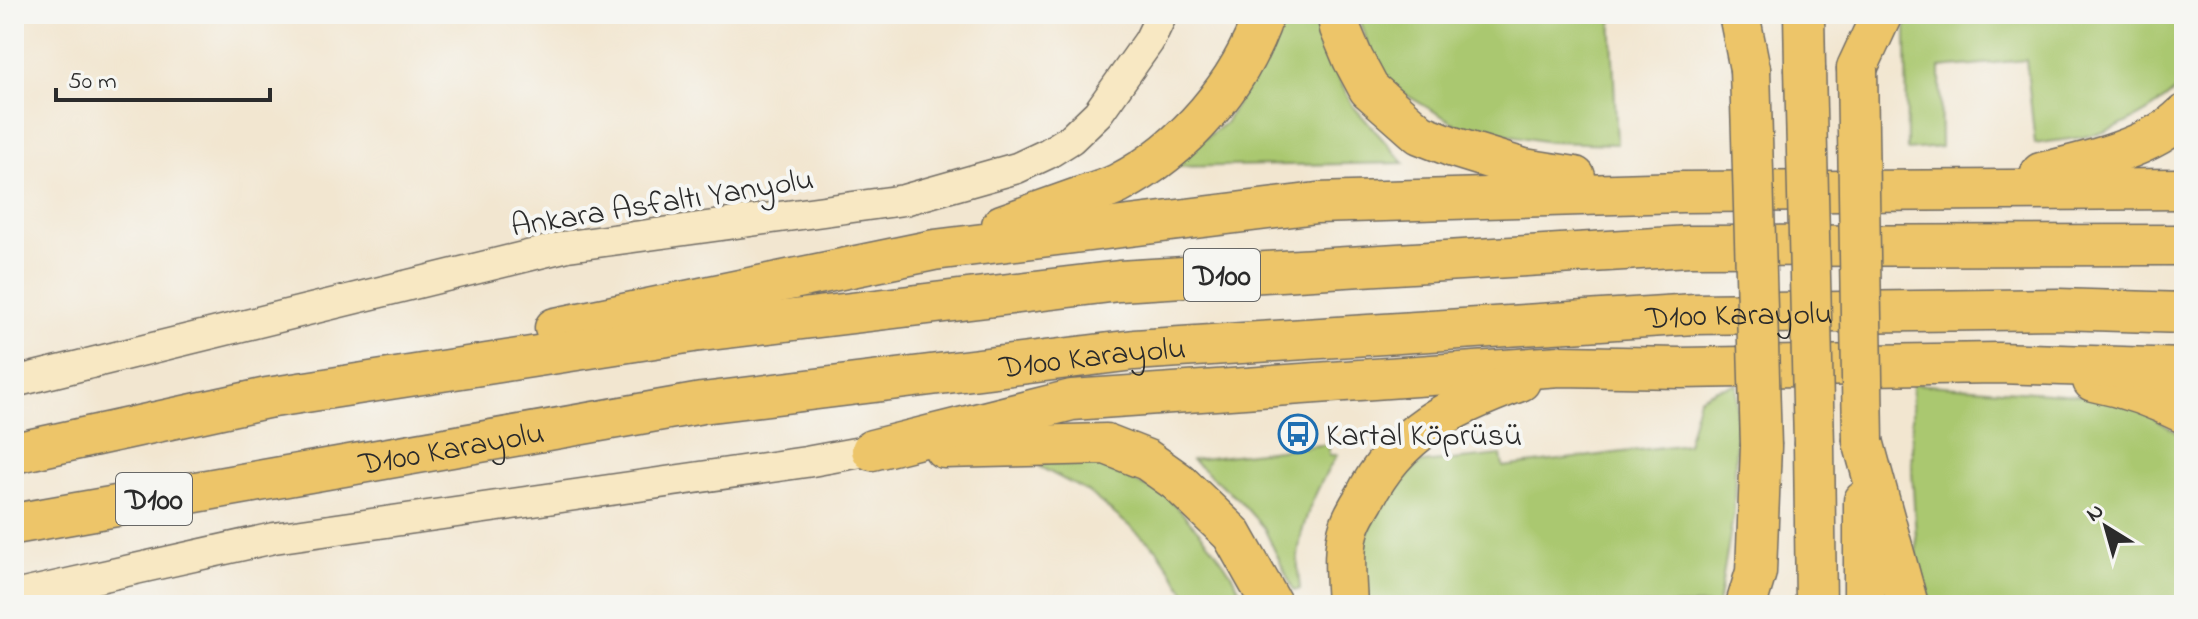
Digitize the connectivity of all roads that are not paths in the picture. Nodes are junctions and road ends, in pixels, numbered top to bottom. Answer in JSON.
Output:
{"nodes":[{"id":1,"x":1162,"y":14,"type":"edge"},
{"id":2,"x":1264,"y":14,"type":"edge"},
{"id":3,"x":1337,"y":14,"type":"edge"},
{"id":4,"x":1739,"y":14,"type":"edge"},
{"id":5,"x":1749,"y":14,"type":"edge"},
{"id":6,"x":1804,"y":14,"type":"edge"},
{"id":7,"x":1855,"y":14,"type":"edge"},
{"id":8,"x":1882,"y":14,"type":"edge"},
{"id":9,"x":1857,"y":68,"type":"junction"},
{"id":10,"x":1750,"y":69,"type":"junction"},
{"id":11,"x":2184,"y":115,"type":"edge"},
{"id":12,"x":2184,"y":189,"type":"edge"},
{"id":13,"x":1926,"y":191,"type":"junction"},
{"id":14,"x":1682,"y":192,"type":"junction"},
{"id":15,"x":2184,"y":245,"type":"edge"},
{"id":16,"x":934,"y":250,"type":"junction"},
{"id":17,"x":2184,"y":313,"type":"edge"},
{"id":18,"x":1998,"y":363,"type":"junction"},
{"id":19,"x":1560,"y":366,"type":"junction"},
{"id":20,"x":2184,"y":369,"type":"edge"},
{"id":21,"x":14,"y":382,"type":"edge"},
{"id":22,"x":267,"y":398,"type":"junction"},
{"id":23,"x":2184,"y":413,"type":"edge"},
{"id":24,"x":1863,"y":441,"type":"junction"},
{"id":25,"x":1761,"y":446,"type":"junction"},
{"id":26,"x":872,"y":450,"type":"junction"},
{"id":27,"x":14,"y":453,"type":"edge"},
{"id":28,"x":295,"y":474,"type":"junction"},
{"id":29,"x":14,"y":524,"type":"edge"},
{"id":30,"x":14,"y":551,"type":"edge"},
{"id":31,"x":14,"y":596,"type":"edge"},
{"id":32,"x":1272,"y":605,"type":"edge"},
{"id":33,"x":1347,"y":605,"type":"edge"},
{"id":34,"x":1746,"y":605,"type":"edge"},
{"id":35,"x":1764,"y":605,"type":"edge"},
{"id":36,"x":1816,"y":605,"type":"edge"},
{"id":37,"x":1864,"y":605,"type":"edge"},
{"id":38,"x":1908,"y":605,"type":"edge"}],
"edges":[{"from":1,"to":21,"type":"main road","name":"Ankara Asfaltı Yanyolu"},
{"from":2,"to":16,"type":"highway"},
{"from":3,"to":14,"type":"highway"},
{"from":4,"to":10,"type":"highway"},
{"from":5,"to":10,"type":"highway"},
{"from":6,"to":36,"type":"highway","bridge":true},
{"from":7,"to":9,"type":"highway"},
{"from":8,"to":9,"type":"highway"},
{"from":9,"to":24,"type":"highway","bridge":true},
{"from":10,"to":25,"type":"highway","bridge":true},
{"from":11,"to":13,"type":"highway"},
{"from":12,"to":13,"type":"highway"},
{"from":13,"to":14,"type":"highway"},
{"from":14,"to":16,"type":"highway"},
{"from":15,"to":22,"type":"highway","name":"D100 Karayolu","number":"D100"},
{"from":16,"to":22,"type":"highway"},
{"from":17,"to":28,"type":"highway","name":"D100 Karayolu","number":"D100"},
{"from":18,"to":19,"type":"highway"},
{"from":18,"to":20,"type":"highway"},
{"from":18,"to":23,"type":"highway"},
{"from":19,"to":26,"type":"highway"},
{"from":19,"to":33,"type":"highway"},
{"from":22,"to":27,"type":"highway","name":"D100 Karayolu","number":"D100"},
{"from":24,"to":37,"type":"highway"},
{"from":24,"to":38,"type":"highway"},
{"from":25,"to":34,"type":"highway"},
{"from":25,"to":35,"type":"highway"},
{"from":26,"to":31,"type":"main road"},
{"from":26,"to":32,"type":"highway"},
{"from":28,"to":29,"type":"highway","name":"D100 Karayolu","number":"D100"},
{"from":28,"to":30,"type":"highway"}]}
